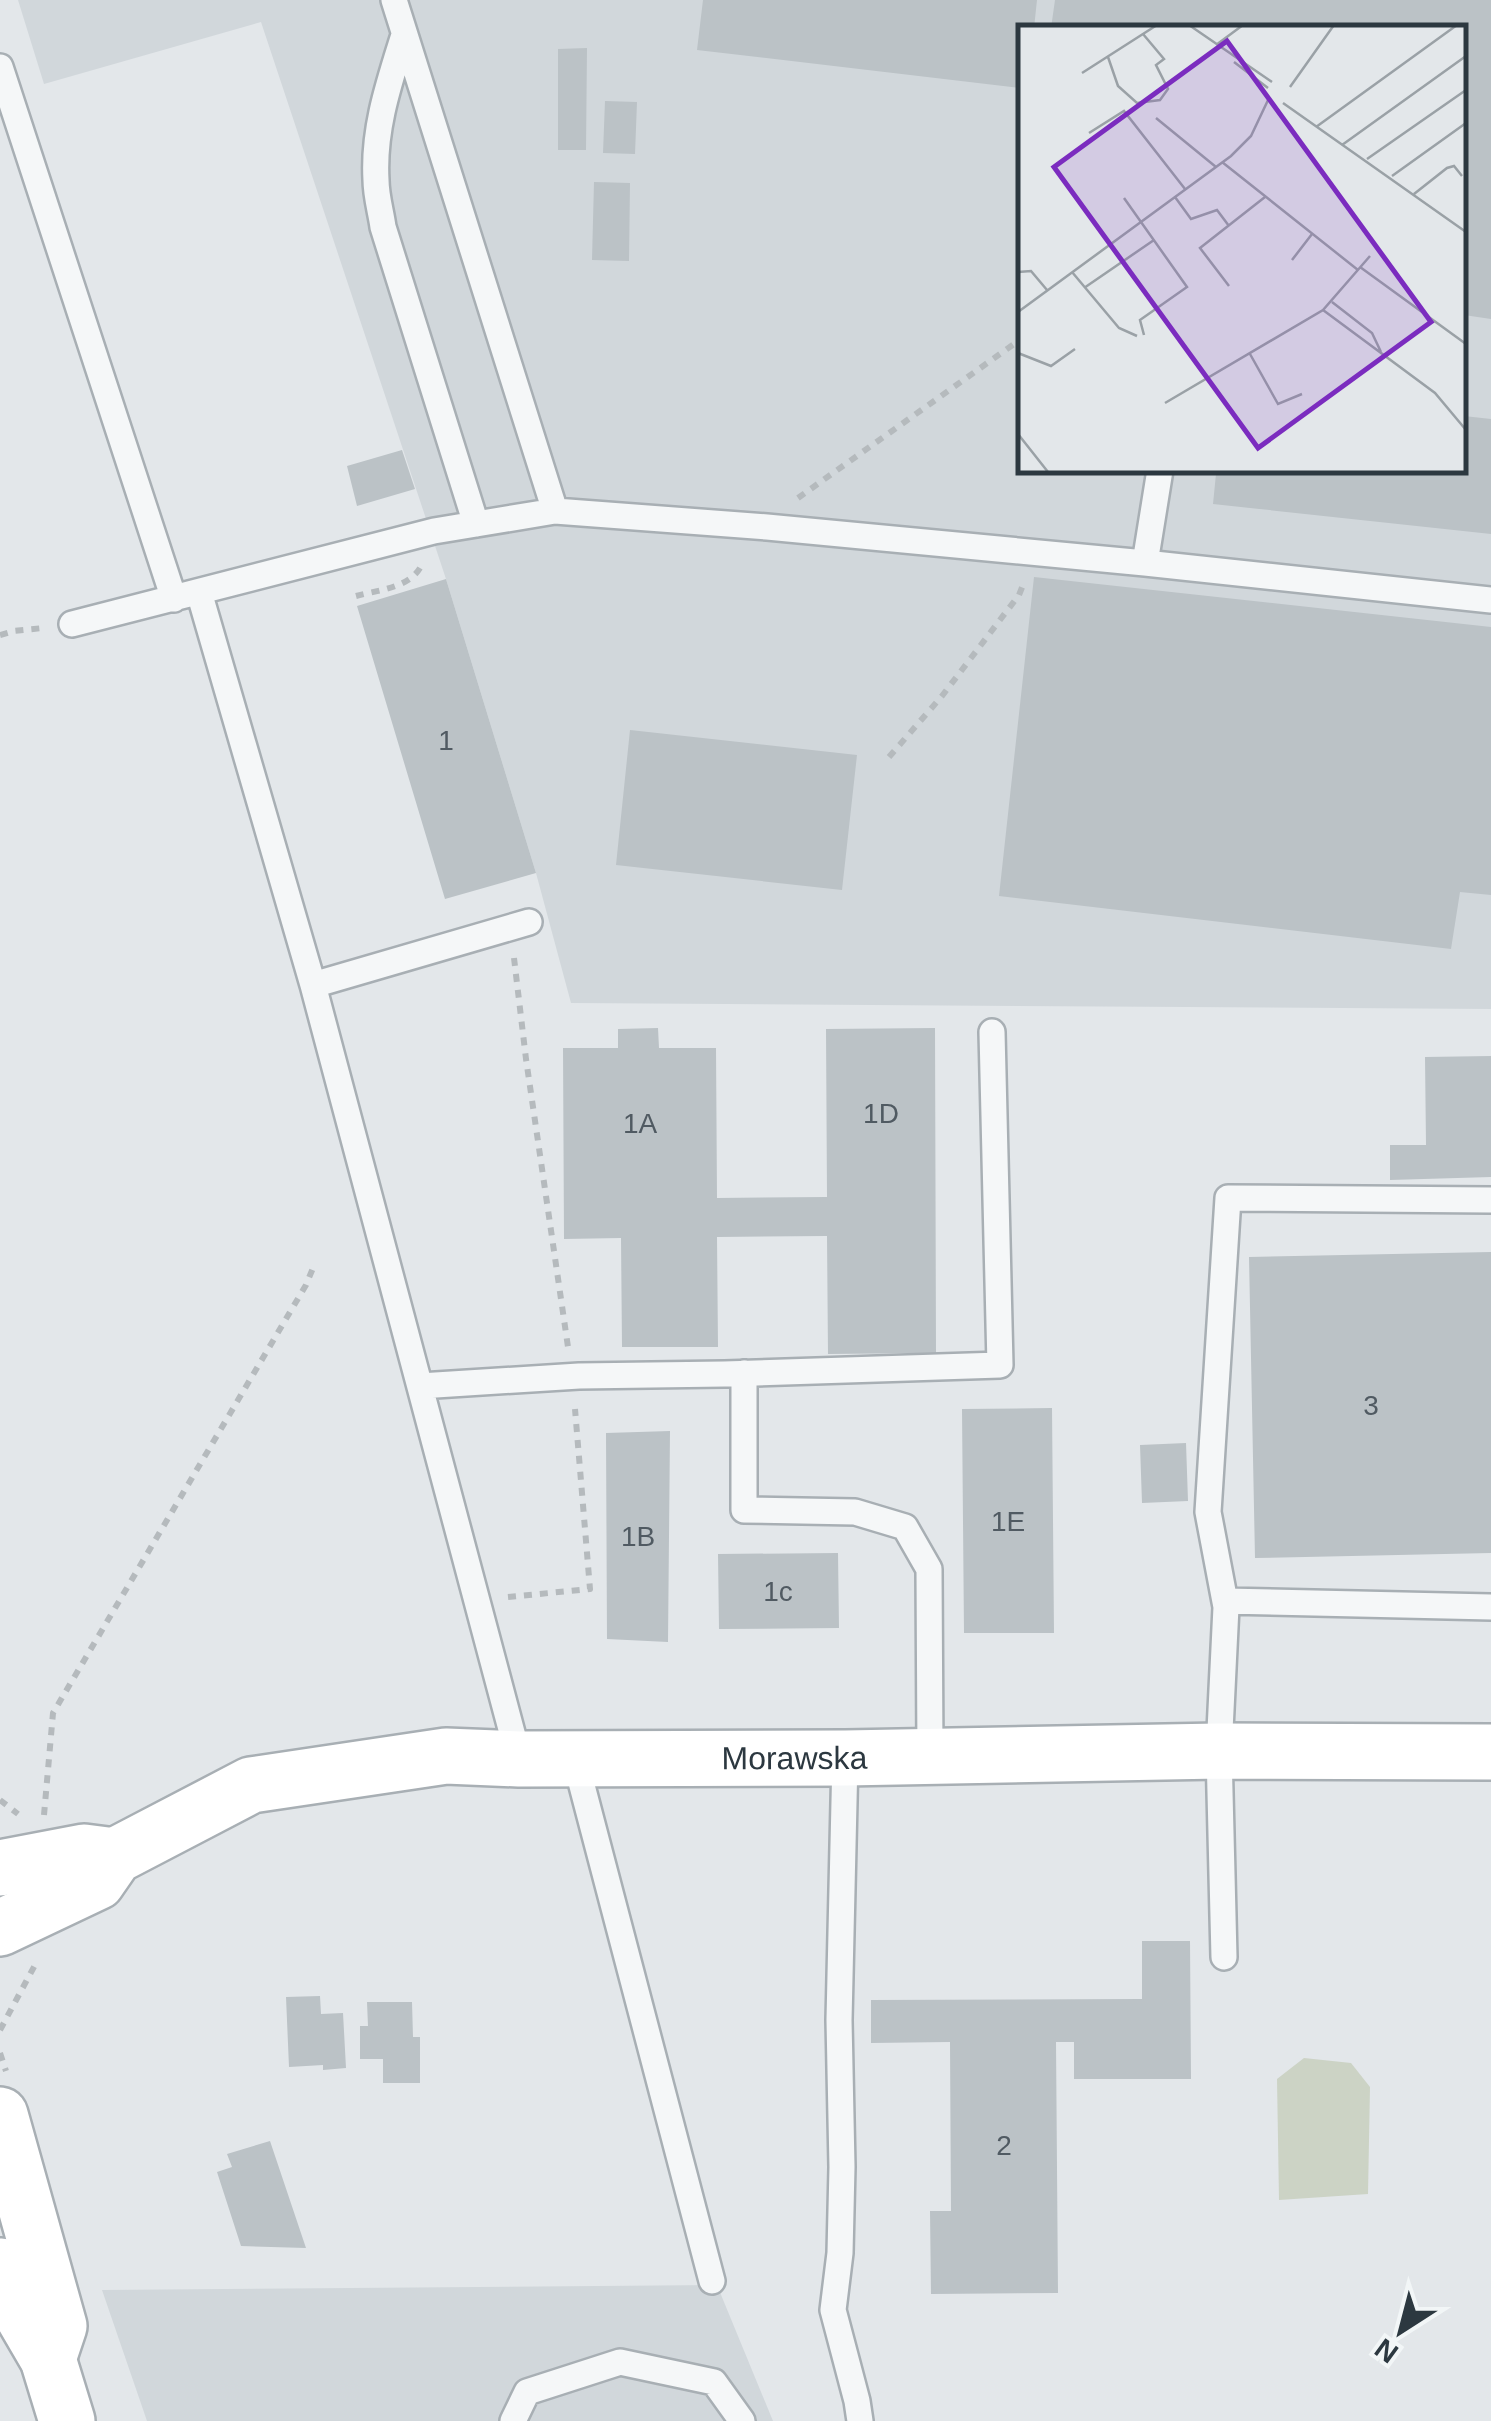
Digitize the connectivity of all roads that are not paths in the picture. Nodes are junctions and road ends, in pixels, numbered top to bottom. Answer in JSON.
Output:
{"nodes":[{"id":1,"x":394,"y":0,"type":"edge"},
{"id":2,"x":404,"y":35,"type":"junction"},
{"id":3,"x":0,"y":68,"type":"edge"},
{"id":4,"x":1160,"y":472,"type":"edge"},
{"id":5,"x":556,"y":512,"type":"junction"},
{"id":6,"x":476,"y":524,"type":"junction"},
{"id":7,"x":1146,"y":563,"type":"junction"},
{"id":8,"x":199,"y":592,"type":"junction"},
{"id":9,"x":174,"y":599,"type":"junction"},
{"id":10,"x":1491,"y":600,"type":"edge"},
{"id":11,"x":72,"y":624,"type":"dead end"},
{"id":12,"x":520,"y":925,"type":"road end"},
{"id":13,"x":312,"y":985,"type":"junction"},
{"id":14,"x":992,"y":1032,"type":"dead end"},
{"id":15,"x":1491,"y":1200,"type":"edge"},
{"id":16,"x":744,"y":1374,"type":"junction"},
{"id":17,"x":420,"y":1386,"type":"junction"},
{"id":18,"x":1225,"y":1600,"type":"junction"},
{"id":19,"x":1491,"y":1607,"type":"edge"},
{"id":20,"x":1219,"y":1751,"type":"junction"},
{"id":21,"x":1491,"y":1752,"type":"edge"},
{"id":22,"x":930,"y":1756,"type":"junction"},
{"id":23,"x":845,"y":1758,"type":"junction"},
{"id":24,"x":519,"y":1759,"type":"junction"},
{"id":25,"x":575,"y":1759,"type":"junction"},
{"id":26,"x":115,"y":1856,"type":"junction"},
{"id":27,"x":0,"y":1868,"type":"edge"},
{"id":28,"x":0,"y":1928,"type":"edge"},
{"id":29,"x":1224,"y":1957,"type":"dead end"},
{"id":30,"x":0,"y":2115,"type":"edge"},
{"id":31,"x":0,"y":2266,"type":"edge"},
{"id":32,"x":712,"y":2281,"type":"dead end"},
{"id":33,"x":48,"y":2359,"type":"junction"},
{"id":34,"x":68,"y":2421,"type":"edge"},
{"id":35,"x":513,"y":2421,"type":"edge"},
{"id":36,"x":742,"y":2421,"type":"edge"},
{"id":37,"x":860,"y":2421,"type":"edge"}],
"edges":[{"from":1,"to":2,"type":"lane"},
{"from":2,"to":5,"type":"lane"},
{"from":2,"to":6,"type":"lane"},
{"from":3,"to":9,"type":"lane"},
{"from":4,"to":7,"type":"lane"},
{"from":5,"to":6,"type":"lane"},
{"from":5,"to":7,"type":"lane"},
{"from":6,"to":8,"type":"lane"},
{"from":7,"to":10,"type":"lane"},
{"from":8,"to":9,"type":"lane"},
{"from":8,"to":13,"type":"lane"},
{"from":9,"to":11,"type":"lane"},
{"from":12,"to":13,"type":"lane"},
{"from":13,"to":17,"type":"lane"},
{"from":14,"to":16,"type":"lane"},
{"from":15,"to":18,"type":"lane"},
{"from":16,"to":17,"type":"lane"},
{"from":16,"to":22,"type":"lane"},
{"from":17,"to":24,"type":"lane"},
{"from":18,"to":19,"type":"lane"},
{"from":18,"to":20,"type":"lane"},
{"from":20,"to":21,"type":"main road","name":"Morawska"},
{"from":20,"to":22,"type":"main road","name":"Morawska"},
{"from":20,"to":29,"type":"lane"},
{"from":22,"to":23,"type":"main road","name":"Morawska"},
{"from":23,"to":25,"type":"main road","name":"Morawska"},
{"from":23,"to":37,"type":"lane"},
{"from":24,"to":25,"type":"main road","name":"Morawska"},
{"from":24,"to":26,"type":"main road","name":"Morawska"},
{"from":25,"to":32,"type":"lane"},
{"from":26,"to":27,"type":"main road","name":"Morawska"},
{"from":26,"to":28,"type":"main road","name":"Morawska"},
{"from":30,"to":33,"type":"main road"},
{"from":31,"to":33,"type":"main road"},
{"from":33,"to":34,"type":"main road"},
{"from":35,"to":36,"type":"lane"}]}
